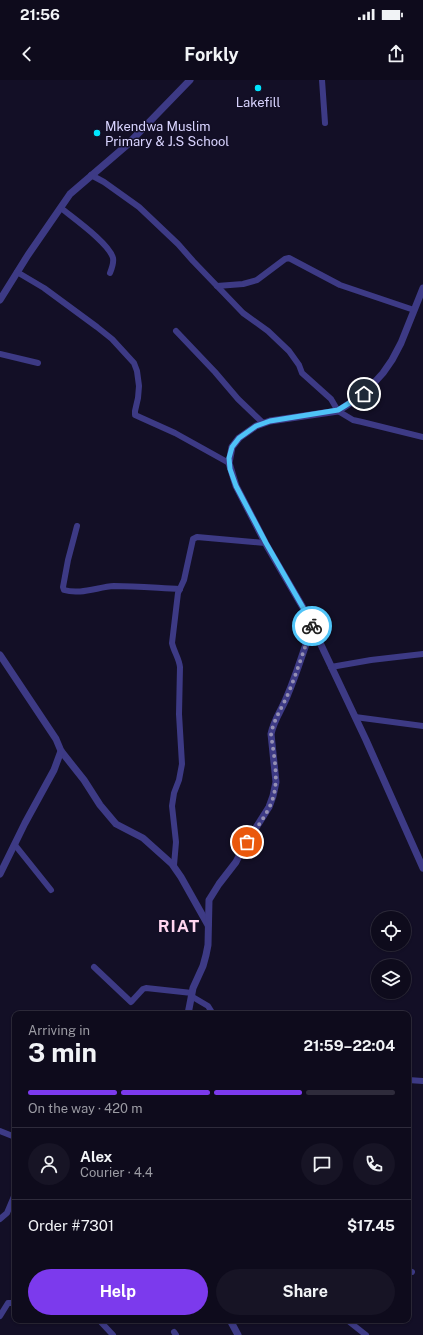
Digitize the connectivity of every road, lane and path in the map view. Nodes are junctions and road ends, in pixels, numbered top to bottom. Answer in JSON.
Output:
{"nodes":[{"id":1,"x":190,"y":80,"type":"edge"},
{"id":2,"x":322,"y":80,"type":"edge"},
{"id":3,"x":325,"y":123,"type":"dead end"},
{"id":4,"x":91,"y":175,"type":"junction"},
{"id":5,"x":61,"y":208,"type":"junction"},
{"id":6,"x":17,"y":272,"type":"junction"},
{"id":7,"x":110,"y":273,"type":"dead end"},
{"id":8,"x":217,"y":286,"type":"junction"},
{"id":9,"x":423,"y":288,"type":"edge"},
{"id":10,"x":0,"y":300,"type":"edge"},
{"id":11,"x":414,"y":310,"type":"junction"},
{"id":12,"x":176,"y":331,"type":"dead end"},
{"id":13,"x":0,"y":354,"type":"edge"},
{"id":14,"x":38,"y":363,"type":"dead end"},
{"id":15,"x":338,"y":410,"type":"junction"},
{"id":16,"x":263,"y":423,"type":"junction"},
{"id":17,"x":423,"y":437,"type":"edge"},
{"id":18,"x":229,"y":463,"type":"junction"},
{"id":19,"x":77,"y":526,"type":"dead end"},
{"id":20,"x":266,"y":543,"type":"junction"},
{"id":21,"x":180,"y":589,"type":"junction"},
{"id":22,"x":313,"y":628,"type":"junction"},
{"id":23,"x":423,"y":654,"type":"edge"},
{"id":24,"x":0,"y":655,"type":"edge"},
{"id":25,"x":331,"y":667,"type":"junction"},
{"id":26,"x":355,"y":717,"type":"junction"},
{"id":27,"x":423,"y":726,"type":"edge"},
{"id":28,"x":62,"y":751,"type":"junction"},
{"id":29,"x":15,"y":845,"type":"junction"},
{"id":30,"x":420,"y":854,"type":"edge"},
{"id":31,"x":174,"y":865,"type":"junction"},
{"id":32,"x":423,"y":868,"type":"edge"},
{"id":33,"x":0,"y":874,"type":"edge"},
{"id":34,"x":51,"y":890,"type":"dead end"},
{"id":35,"x":209,"y":926,"type":"junction"},
{"id":36,"x":94,"y":967,"type":"dead end"},
{"id":37,"x":192,"y":995,"type":"junction"},
{"id":38,"x":189,"y":1011,"type":"edge"},
{"id":39,"x":211,"y":1011,"type":"edge"},
{"id":40,"x":411,"y":1080,"type":"edge"},
{"id":41,"x":423,"y":1081,"type":"edge"},
{"id":42,"x":0,"y":1131,"type":"edge"},
{"id":43,"x":12,"y":1137,"type":"edge"},
{"id":44,"x":12,"y":1201,"type":"edge"},
{"id":45,"x":0,"y":1219,"type":"edge"},
{"id":46,"x":12,"y":1302,"type":"edge"},
{"id":47,"x":0,"y":1316,"type":"edge"},
{"id":48,"x":102,"y":1323,"type":"edge"},
{"id":49,"x":232,"y":1323,"type":"edge"},
{"id":50,"x":351,"y":1323,"type":"edge"},
{"id":51,"x":113,"y":1335,"type":"edge"},
{"id":52,"x":238,"y":1335,"type":"edge"},
{"id":53,"x":366,"y":1335,"type":"edge"}],
"edges":[{"from":1,"to":4,"type":"street"},
{"from":2,"to":3,"type":"street"},
{"from":4,"to":5,"type":"street"},
{"from":4,"to":8,"type":"street"},
{"from":5,"to":6,"type":"street"},
{"from":5,"to":7,"type":"street"},
{"from":6,"to":10,"type":"street"},
{"from":6,"to":18,"type":"street"},
{"from":8,"to":11,"type":"street"},
{"from":8,"to":15,"type":"street"},
{"from":9,"to":11,"type":"street"},
{"from":11,"to":15,"type":"street"},
{"from":12,"to":16,"type":"street"},
{"from":13,"to":14,"type":"street"},
{"from":15,"to":16,"type":"street"},
{"from":15,"to":17,"type":"street"},
{"from":16,"to":18,"type":"street"},
{"from":18,"to":20,"type":"street"},
{"from":19,"to":21,"type":"street"},
{"from":20,"to":21,"type":"street"},
{"from":20,"to":22,"type":"street"},
{"from":21,"to":31,"type":"street"},
{"from":22,"to":25,"type":"street"},
{"from":22,"to":35,"type":"street"},
{"from":23,"to":25,"type":"street"},
{"from":24,"to":28,"type":"street"},
{"from":25,"to":26,"type":"street"},
{"from":26,"to":27,"type":"street"},
{"from":26,"to":30,"type":"street"},
{"from":28,"to":29,"type":"street"},
{"from":28,"to":31,"type":"street"},
{"from":29,"to":33,"type":"street"},
{"from":29,"to":34,"type":"street"},
{"from":30,"to":32,"type":"street"},
{"from":31,"to":35,"type":"street"},
{"from":35,"to":37,"type":"street"},
{"from":36,"to":37,"type":"street"},
{"from":37,"to":38,"type":"street"},
{"from":37,"to":39,"type":"street"},
{"from":40,"to":41,"type":"street"},
{"from":42,"to":43,"type":"street"},
{"from":44,"to":45,"type":"street"},
{"from":46,"to":47,"type":"street"},
{"from":48,"to":51,"type":"street"},
{"from":49,"to":52,"type":"street"},
{"from":50,"to":53,"type":"street"}]}
